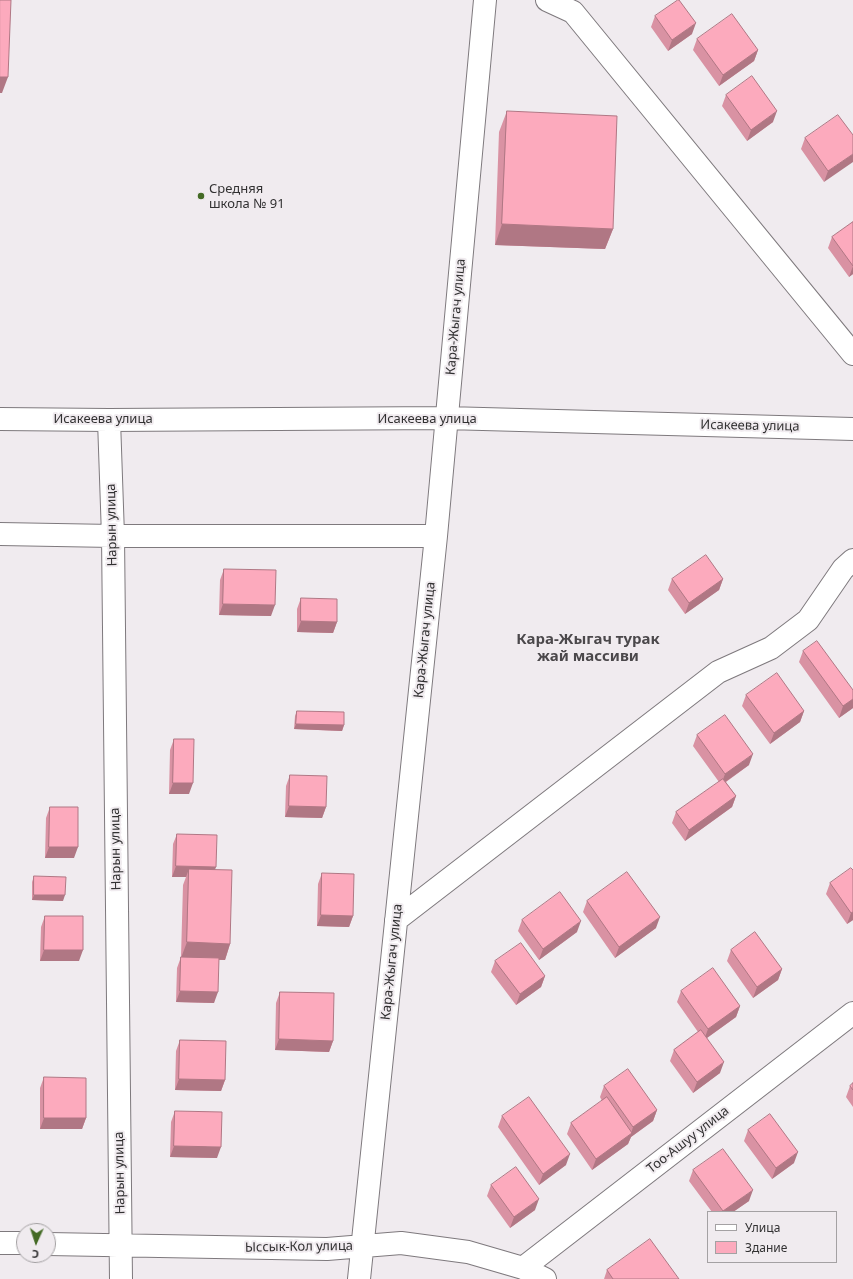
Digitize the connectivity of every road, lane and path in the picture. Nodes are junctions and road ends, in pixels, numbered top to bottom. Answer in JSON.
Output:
{"nodes":[{"id":1,"x":485,"y":0,"type":"edge"},
{"id":2,"x":547,"y":0,"type":"edge"},
{"id":3,"x":853,"y":354,"type":"edge"},
{"id":4,"x":446,"y":418,"type":"junction"},
{"id":5,"x":0,"y":419,"type":"edge"},
{"id":6,"x":109,"y":420,"type":"junction"},
{"id":7,"x":853,"y":429,"type":"edge"},
{"id":8,"x":0,"y":534,"type":"edge"},
{"id":9,"x":113,"y":536,"type":"junction"},
{"id":10,"x":436,"y":536,"type":"junction"},
{"id":11,"x":853,"y":560,"type":"edge"},
{"id":12,"x":396,"y":920,"type":"junction"},
{"id":13,"x":853,"y":1013,"type":"edge"},
{"id":14,"x":0,"y":1243,"type":"edge"},
{"id":15,"x":16,"y":1243,"type":"edge"},
{"id":16,"x":56,"y":1244,"type":"edge"},
{"id":17,"x":121,"y":1245,"type":"junction"},
{"id":18,"x":363,"y":1246,"type":"junction"},
{"id":19,"x":523,"y":1268,"type":"junction"},
{"id":20,"x":121,"y":1279,"type":"edge"},
{"id":21,"x":359,"y":1279,"type":"edge"},
{"id":22,"x":545,"y":1279,"type":"edge"}],
"edges":[{"from":1,"to":4,"type":"street","name":"Кара-Жыгач улица"},
{"from":2,"to":3,"type":"street"},
{"from":4,"to":6,"type":"street","name":"Исакеева улица"},
{"from":4,"to":7,"type":"street","name":"Исакеева улица"},
{"from":4,"to":10,"type":"street","name":"Кара-Жыгач улица"},
{"from":5,"to":6,"type":"street","name":"Исакеева улица"},
{"from":6,"to":9,"type":"street","name":"Нарын улица"},
{"from":8,"to":9,"type":"street"},
{"from":9,"to":10,"type":"street"},
{"from":9,"to":17,"type":"street","name":"Нарын улица"},
{"from":10,"to":12,"type":"street","name":"Кара-Жыгач улица"},
{"from":11,"to":12,"type":"street"},
{"from":12,"to":18,"type":"street","name":"Кара-Жыгач улица"},
{"from":13,"to":19,"type":"street","name":"Тоо-Ашуу улица"},
{"from":14,"to":15,"type":"street"},
{"from":16,"to":17,"type":"street","name":"Ыссык-Кол улица"},
{"from":17,"to":18,"type":"street","name":"Ыссык-Кол улица"},
{"from":17,"to":20,"type":"street","name":"Нарын улица"},
{"from":18,"to":19,"type":"street","name":"Ыссык-Кол улица"},
{"from":18,"to":21,"type":"street","name":"Кара-Жыгач улица"},
{"from":19,"to":22,"type":"street","name":"Ыссык-Кол улица"}]}
